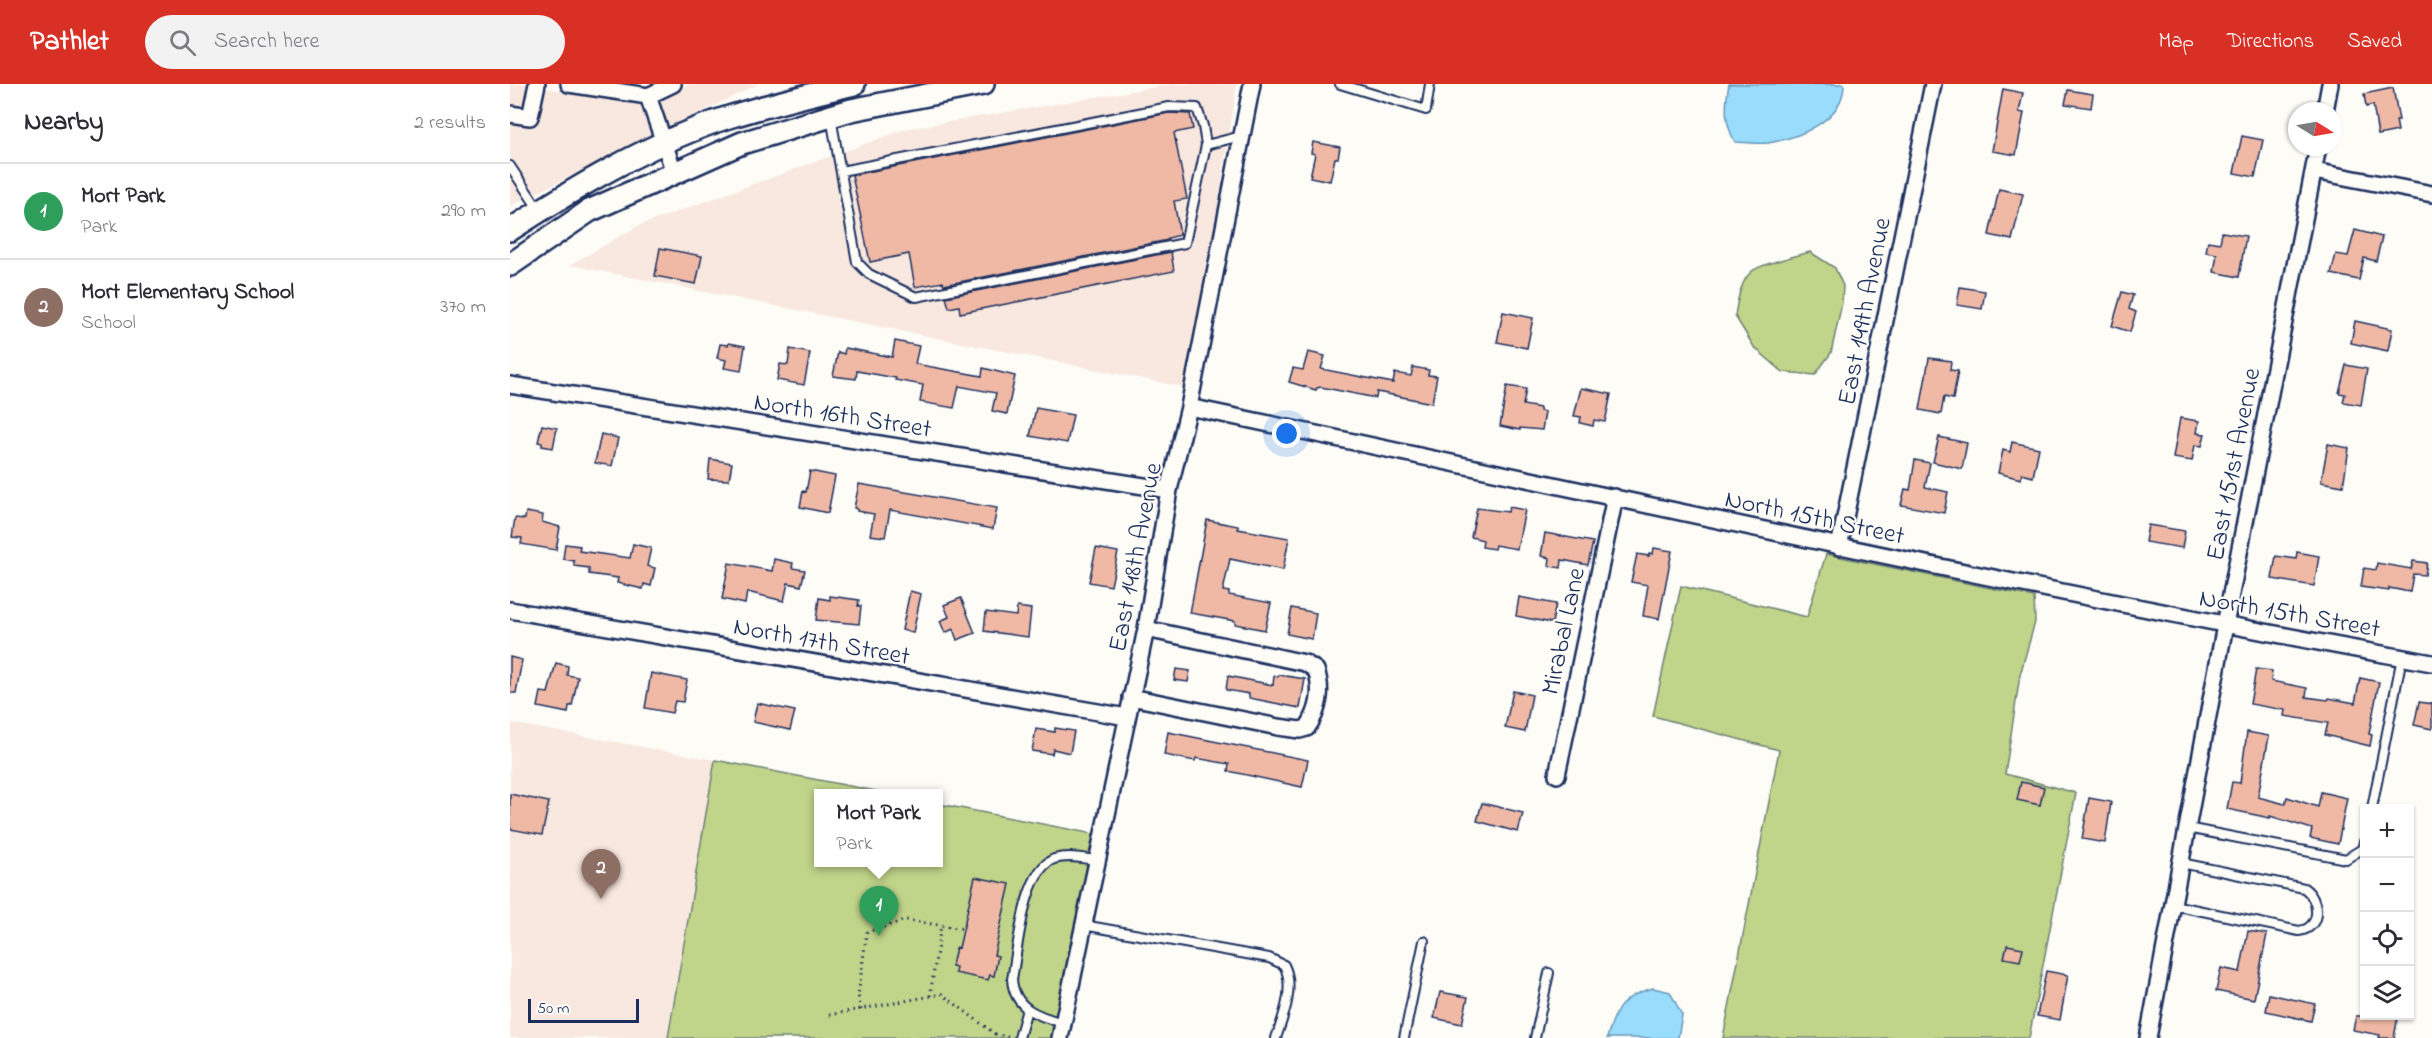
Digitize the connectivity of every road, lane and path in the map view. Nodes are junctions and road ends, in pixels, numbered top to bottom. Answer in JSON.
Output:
{"nodes":[{"id":1,"x":537,"y":84,"type":"edge"},
{"id":2,"x":569,"y":84,"type":"edge"},
{"id":3,"x":673,"y":84,"type":"edge"},
{"id":4,"x":854,"y":84,"type":"edge"},
{"id":5,"x":983,"y":84,"type":"edge"},
{"id":6,"x":1252,"y":84,"type":"edge"},
{"id":7,"x":1340,"y":84,"type":"edge"},
{"id":8,"x":1430,"y":84,"type":"edge"},
{"id":9,"x":1933,"y":84,"type":"edge"},
{"id":10,"x":2330,"y":84,"type":"edge"},
{"id":11,"x":648,"y":96,"type":"junction"},
{"id":12,"x":2327,"y":102,"type":"edge"},
{"id":13,"x":510,"y":114,"type":"edge"},
{"id":14,"x":831,"y":116,"type":"junction"},
{"id":15,"x":1241,"y":136,"type":"junction"},
{"id":16,"x":663,"y":144,"type":"junction"},
{"id":17,"x":1206,"y":145,"type":"junction"},
{"id":18,"x":2316,"y":156,"type":"edge"},
{"id":19,"x":510,"y":166,"type":"edge"},
{"id":20,"x":841,"y":171,"type":"junction"},
{"id":21,"x":2314,"y":171,"type":"junction"},
{"id":22,"x":674,"y":172,"type":"junction"},
{"id":23,"x":2432,"y":194,"type":"edge"},
{"id":24,"x":540,"y":211,"type":"junction"},
{"id":25,"x":510,"y":231,"type":"edge"},
{"id":26,"x":510,"y":265,"type":"edge"},
{"id":27,"x":510,"y":385,"type":"edge"},
{"id":28,"x":1189,"y":407,"type":"junction"},
{"id":29,"x":1169,"y":490,"type":"junction"},
{"id":30,"x":1615,"y":497,"type":"junction"},
{"id":31,"x":1839,"y":547,"type":"junction"},
{"id":32,"x":510,"y":610,"type":"edge"},
{"id":33,"x":2225,"y":626,"type":"junction"},
{"id":34,"x":1146,"y":628,"type":"junction"},
{"id":35,"x":2402,"y":657,"type":"junction"},
{"id":36,"x":2432,"y":663,"type":"edge"},
{"id":37,"x":1131,"y":697,"type":"junction"},
{"id":38,"x":1126,"y":717,"type":"junction"},
{"id":39,"x":1557,"y":775,"type":"dead end"},
{"id":40,"x":2373,"y":804,"type":"edge"},
{"id":41,"x":2187,"y":828,"type":"junction"},
{"id":42,"x":2360,"y":850,"type":"edge"},
{"id":43,"x":1096,"y":860,"type":"junction"},
{"id":44,"x":2181,"y":863,"type":"junction"},
{"id":45,"x":2173,"y":905,"type":"junction"},
{"id":46,"x":941,"y":925,"type":"junction"},
{"id":47,"x":1083,"y":925,"type":"junction"},
{"id":48,"x":964,"y":929,"type":"dead end"},
{"id":49,"x":1424,"y":941,"type":"dead end"},
{"id":50,"x":1549,"y":973,"type":"dead end"},
{"id":51,"x":930,"y":996,"type":"junction"},
{"id":52,"x":1028,"y":1009,"type":"junction"},
{"id":53,"x":861,"y":1010,"type":"junction"},
{"id":54,"x":829,"y":1015,"type":"dead end"},
{"id":55,"x":1062,"y":1030,"type":"edge"},
{"id":56,"x":995,"y":1036,"type":"edge"},
{"id":57,"x":1014,"y":1038,"type":"edge"},
{"id":58,"x":1019,"y":1038,"type":"edge"},
{"id":59,"x":1276,"y":1038,"type":"edge"},
{"id":60,"x":1404,"y":1038,"type":"edge"},
{"id":61,"x":1535,"y":1038,"type":"edge"},
{"id":62,"x":2148,"y":1038,"type":"edge"}],
"edges":[{"from":1,"to":13,"type":"street"},
{"from":2,"to":11,"type":"street"},
{"from":3,"to":11,"type":"street"},
{"from":4,"to":16,"type":"main road"},
{"from":5,"to":14,"type":"main road"},
{"from":6,"to":15,"type":"street","name":"East 148th Avenue"},
{"from":7,"to":8,"type":"lane"},
{"from":9,"to":31,"type":"street","name":"East 149th Avenue"},
{"from":10,"to":12,"type":"street"},
{"from":11,"to":16,"type":"street"},
{"from":14,"to":20,"type":"lane"},
{"from":14,"to":22,"type":"main road"},
{"from":15,"to":17,"type":"lane"},
{"from":15,"to":28,"type":"street","name":"East 148th Avenue"},
{"from":16,"to":22,"type":"street"},
{"from":16,"to":24,"type":"main road"},
{"from":17,"to":20,"type":"lane"},
{"from":17,"to":20,"type":"lane"},
{"from":18,"to":21,"type":"street","name":"East 151st Avenue"},
{"from":19,"to":24,"type":"lane"},
{"from":21,"to":23,"type":"street"},
{"from":21,"to":33,"type":"street","name":"East 151st Avenue"},
{"from":22,"to":26,"type":"main road"},
{"from":24,"to":25,"type":"main road"},
{"from":27,"to":29,"type":"street","name":"North 16th Street"},
{"from":28,"to":29,"type":"street","name":"East 148th Avenue"},
{"from":28,"to":30,"type":"street","name":"North 15th Street"},
{"from":29,"to":34,"type":"street","name":"East 148th Avenue"},
{"from":30,"to":31,"type":"street","name":"North 15th Street"},
{"from":30,"to":39,"type":"street","name":"Mirabal Lane"},
{"from":31,"to":33,"type":"street","name":"North 15th Street"},
{"from":32,"to":38,"type":"street","name":"North 17th Street"},
{"from":33,"to":35,"type":"street","name":"North 15th Street"},
{"from":33,"to":41,"type":"street","name":"East 151st Avenue"},
{"from":34,"to":37,"type":"street","name":"East 148th Avenue"},
{"from":34,"to":37,"type":"street"},
{"from":35,"to":36,"type":"street","name":"North 15th Street"},
{"from":35,"to":40,"type":"lane"},
{"from":37,"to":38,"type":"street","name":"East 148th Avenue"},
{"from":38,"to":43,"type":"street","name":"East 148th Avenue"},
{"from":41,"to":42,"type":"lane"},
{"from":41,"to":44,"type":"street","name":"East 151st Avenue"},
{"from":43,"to":47,"type":"street","name":"East 148th Avenue"},
{"from":43,"to":52,"type":"lane"},
{"from":44,"to":45,"type":"street","name":"East 151st Avenue"},
{"from":44,"to":45,"type":"lane"},
{"from":45,"to":62,"type":"street","name":"East 151st Avenue"},
{"from":46,"to":48,"type":"path"},
{"from":46,"to":51,"type":"path"},
{"from":46,"to":53,"type":"path"},
{"from":47,"to":55,"type":"street","name":"East 148th Avenue"},
{"from":47,"to":59,"type":"lane"},
{"from":49,"to":60,"type":"lane"},
{"from":50,"to":61,"type":"lane"},
{"from":51,"to":53,"type":"path"},
{"from":51,"to":56,"type":"path"},
{"from":52,"to":55,"type":"lane"},
{"from":52,"to":58,"type":"lane"},
{"from":53,"to":54,"type":"path"},
{"from":56,"to":57,"type":"path"}]}
